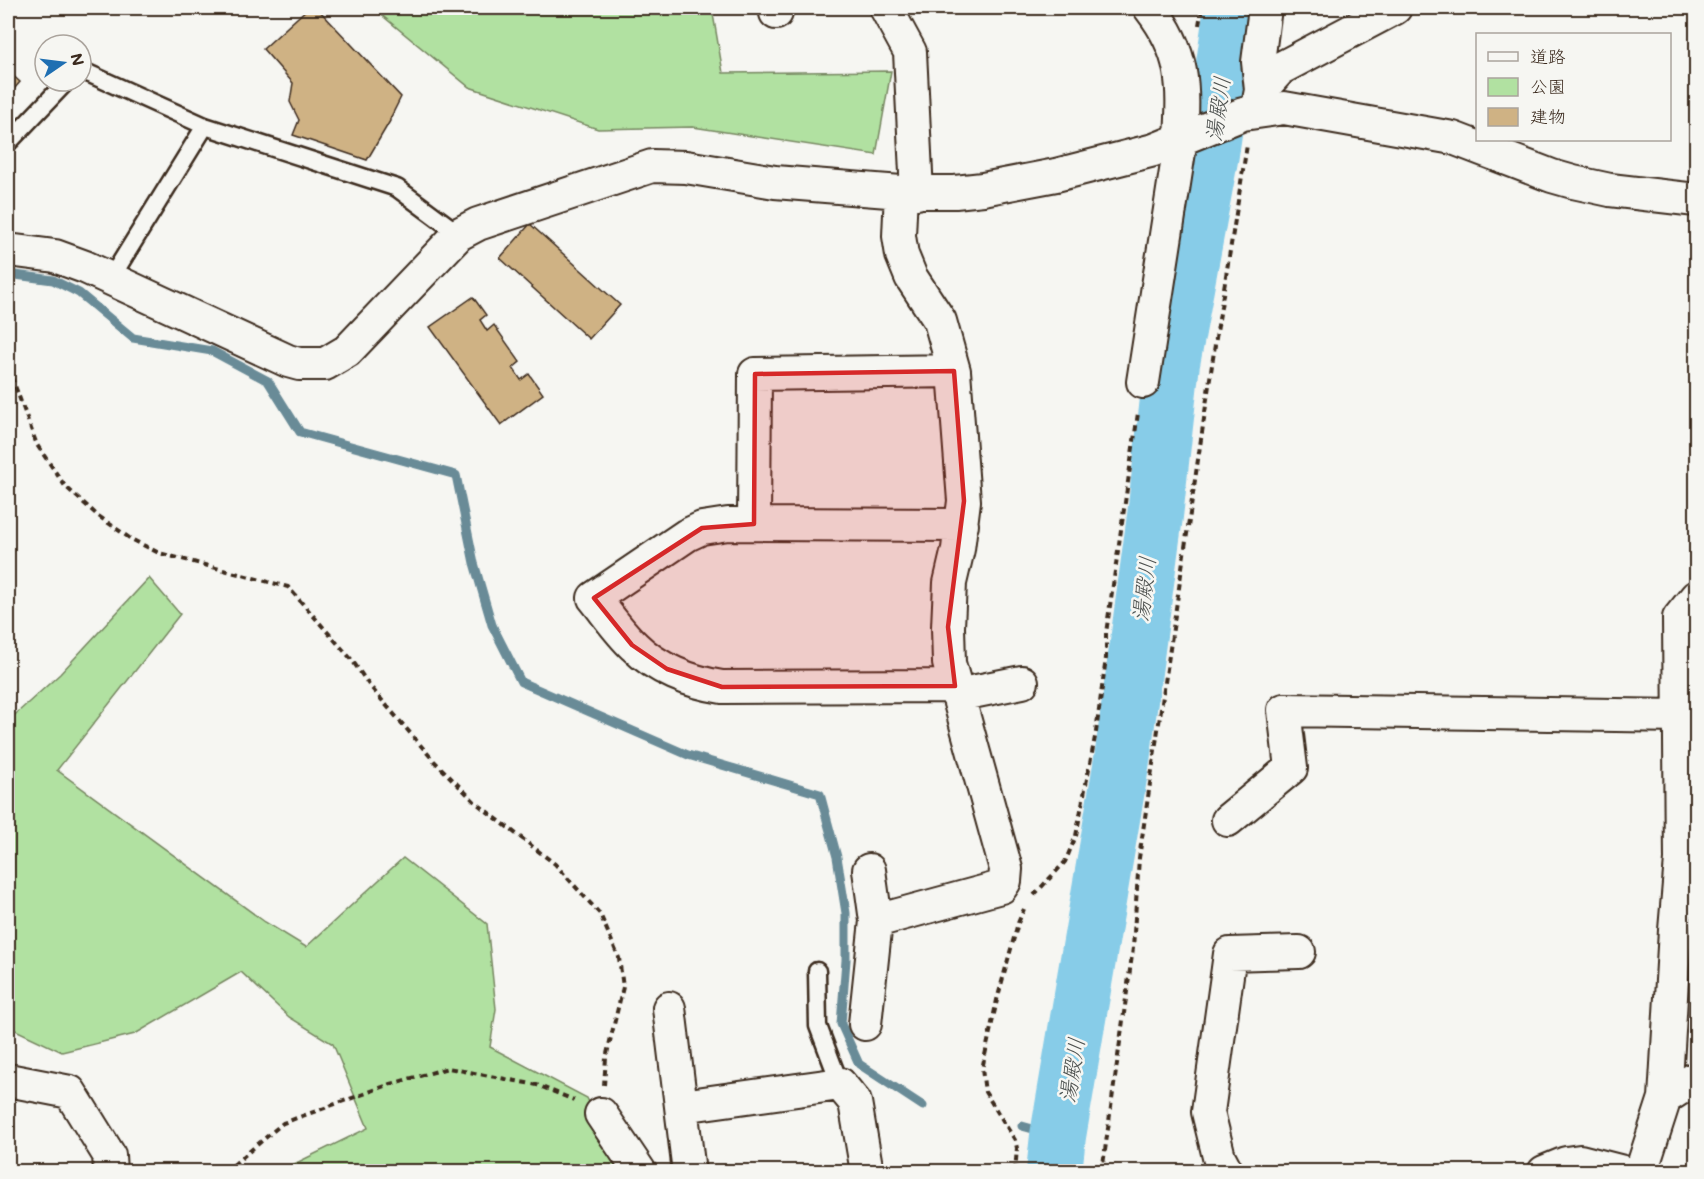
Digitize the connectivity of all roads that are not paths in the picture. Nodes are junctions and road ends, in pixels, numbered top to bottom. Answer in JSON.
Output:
{"nodes":[{"id":1,"x":886,"y":8,"type":"edge"},
{"id":2,"x":1150,"y":8,"type":"edge"},
{"id":3,"x":1265,"y":8,"type":"edge"},
{"id":4,"x":1395,"y":8,"type":"edge"},
{"id":5,"x":93,"y":75,"type":"edge"},
{"id":6,"x":56,"y":93,"type":"edge"},
{"id":7,"x":1254,"y":105,"type":"junction"},
{"id":8,"x":205,"y":126,"type":"junction"},
{"id":9,"x":1184,"y":137,"type":"junction"},
{"id":10,"x":8,"y":143,"type":"edge"},
{"id":11,"x":909,"y":192,"type":"junction"},
{"id":12,"x":1696,"y":200,"type":"edge"},
{"id":13,"x":459,"y":234,"type":"junction"},
{"id":14,"x":8,"y":250,"type":"edge"},
{"id":15,"x":111,"y":278,"type":"junction"},
{"id":16,"x":954,"y":370,"type":"junction"},
{"id":17,"x":1143,"y":382,"type":"road end"},
{"id":18,"x":754,"y":524,"type":"junction"},
{"id":19,"x":962,"y":525,"type":"junction"},
{"id":20,"x":1696,"y":597,"type":"edge"},
{"id":21,"x":1022,"y":682,"type":"dead end"},
{"id":22,"x":956,"y":690,"type":"junction"},
{"id":23,"x":1681,"y":716,"type":"junction"},
{"id":24,"x":1228,"y":820,"type":"dead end"},
{"id":25,"x":869,"y":870,"type":"dead end"},
{"id":26,"x":876,"y":921,"type":"junction"},
{"id":27,"x":1299,"y":952,"type":"dead end"},
{"id":28,"x":817,"y":971,"type":"dead end"},
{"id":29,"x":669,"y":1008,"type":"dead end"},
{"id":30,"x":865,"y":1024,"type":"dead end"},
{"id":31,"x":1696,"y":1078,"type":"edge"},
{"id":32,"x":8,"y":1080,"type":"edge"},
{"id":33,"x":840,"y":1084,"type":"junction"},
{"id":34,"x":1665,"y":1098,"type":"junction"},
{"id":35,"x":682,"y":1106,"type":"junction"},
{"id":36,"x":601,"y":1114,"type":"road end"},
{"id":37,"x":110,"y":1172,"type":"edge"},
{"id":38,"x":640,"y":1172,"type":"edge"},
{"id":39,"x":689,"y":1172,"type":"edge"},
{"id":40,"x":867,"y":1172,"type":"edge"},
{"id":41,"x":1227,"y":1172,"type":"edge"},
{"id":42,"x":1544,"y":1172,"type":"edge"},
{"id":43,"x":1623,"y":1172,"type":"edge"},
{"id":44,"x":1641,"y":1172,"type":"edge"}],
"edges":[{"from":1,"to":11,"type":"street"},
{"from":2,"to":9,"type":"street"},
{"from":3,"to":7,"type":"street"},
{"from":4,"to":7,"type":"street"},
{"from":5,"to":8,"type":"lane"},
{"from":6,"to":10,"type":"lane"},
{"from":7,"to":9,"type":"street"},
{"from":7,"to":12,"type":"street"},
{"from":8,"to":13,"type":"lane"},
{"from":8,"to":15,"type":"lane"},
{"from":9,"to":11,"type":"street"},
{"from":9,"to":17,"type":"street"},
{"from":11,"to":13,"type":"street"},
{"from":11,"to":16,"type":"street"},
{"from":13,"to":15,"type":"street"},
{"from":14,"to":15,"type":"street"},
{"from":16,"to":18,"type":"street"},
{"from":16,"to":19,"type":"street"},
{"from":18,"to":19,"type":"street"},
{"from":18,"to":22,"type":"street"},
{"from":19,"to":22,"type":"street"},
{"from":20,"to":23,"type":"street"},
{"from":21,"to":22,"type":"street"},
{"from":22,"to":26,"type":"street"},
{"from":23,"to":24,"type":"street"},
{"from":23,"to":34,"type":"street"},
{"from":25,"to":26,"type":"street"},
{"from":26,"to":30,"type":"street"},
{"from":27,"to":41,"type":"street"},
{"from":28,"to":33,"type":"lane"},
{"from":29,"to":35,"type":"street"},
{"from":31,"to":34,"type":"street"},
{"from":32,"to":37,"type":"street"},
{"from":33,"to":35,"type":"street"},
{"from":33,"to":40,"type":"street"},
{"from":34,"to":44,"type":"street"},
{"from":35,"to":39,"type":"street"},
{"from":36,"to":38,"type":"street"},
{"from":42,"to":43,"type":"street"}]}
